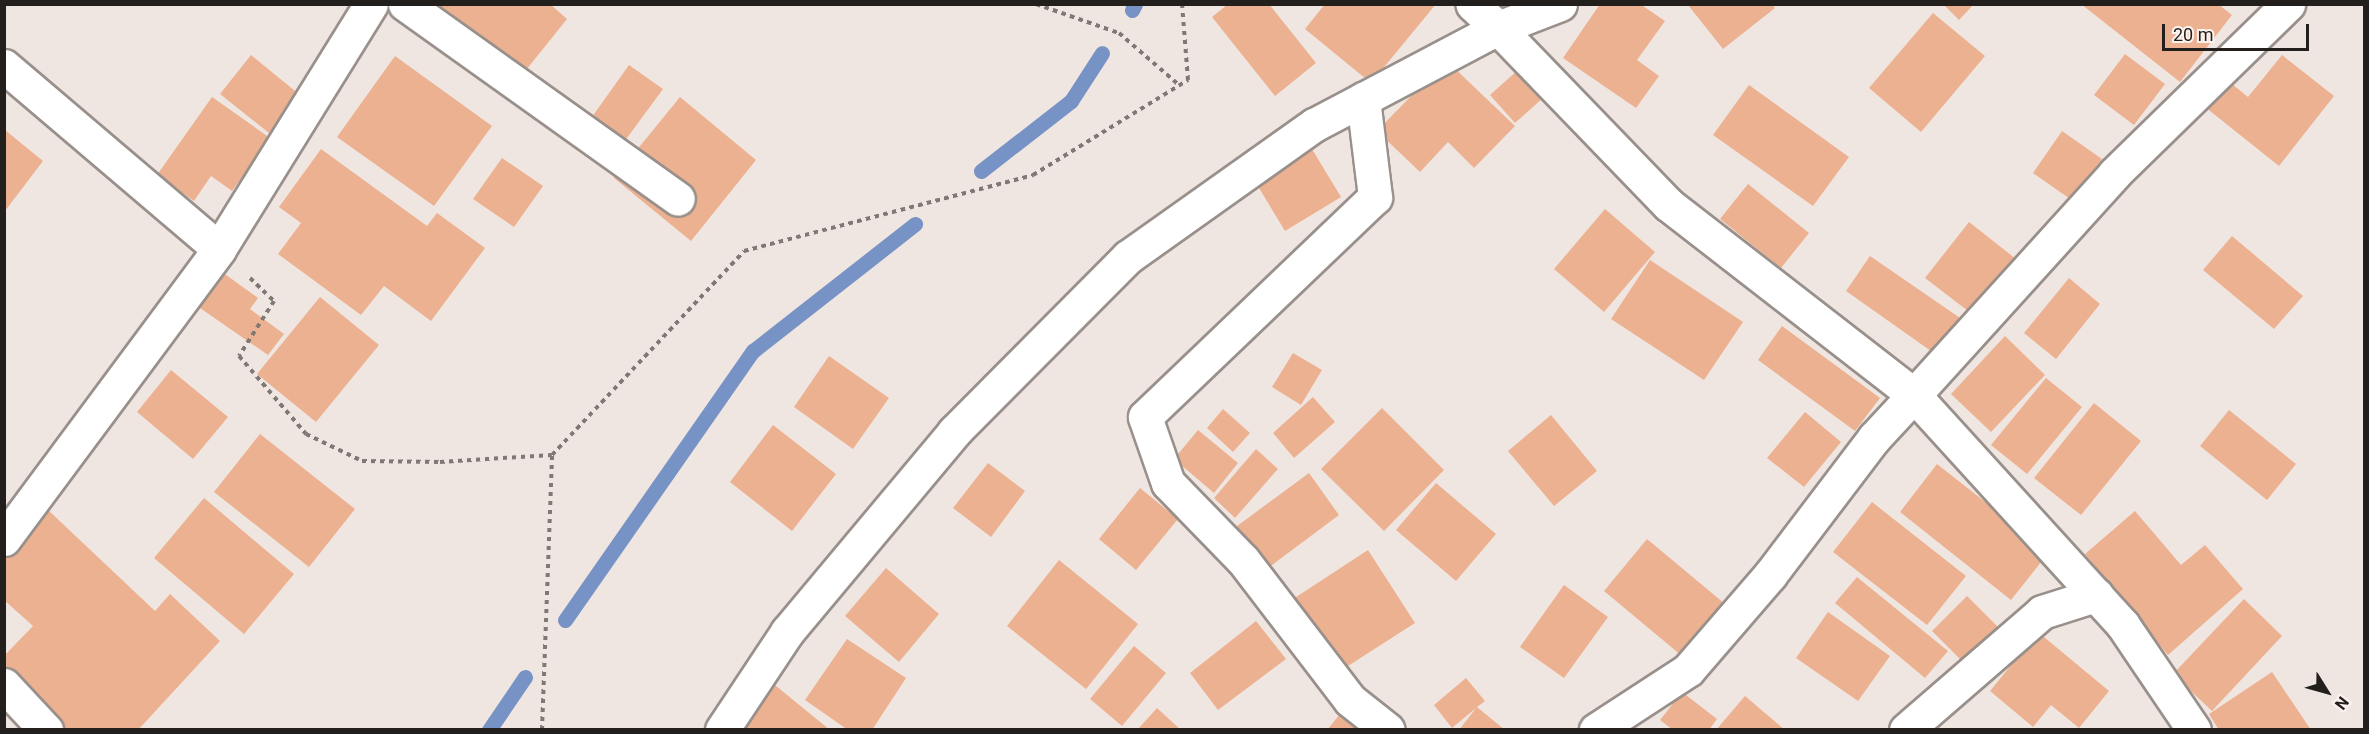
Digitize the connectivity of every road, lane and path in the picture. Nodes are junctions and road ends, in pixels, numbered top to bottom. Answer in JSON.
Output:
{"nodes":[{"id":1,"x":371,"y":4,"type":"edge"},
{"id":2,"x":405,"y":4,"type":"edge"},
{"id":3,"x":1036,"y":4,"type":"edge"},
{"id":4,"x":1182,"y":4,"type":"edge"},
{"id":5,"x":1472,"y":4,"type":"edge"},
{"id":6,"x":1560,"y":4,"type":"edge"},
{"id":7,"x":2288,"y":4,"type":"edge"},
{"id":8,"x":1498,"y":27,"type":"junction"},
{"id":9,"x":4,"y":66,"type":"edge"},
{"id":10,"x":1179,"y":85,"type":"junction"},
{"id":11,"x":1363,"y":99,"type":"junction"},
{"id":12,"x":678,"y":199,"type":"dead end"},
{"id":13,"x":219,"y":249,"type":"junction"},
{"id":14,"x":1914,"y":395,"type":"junction"},
{"id":15,"x":552,"y":455,"type":"junction"},
{"id":16,"x":4,"y":539,"type":"edge"},
{"id":17,"x":2096,"y":595,"type":"junction"},
{"id":18,"x":4,"y":685,"type":"edge"},
{"id":19,"x":46,"y":729,"type":"edge"},
{"id":20,"x":542,"y":729,"type":"edge"},
{"id":21,"x":722,"y":729,"type":"edge"},
{"id":22,"x":1388,"y":729,"type":"edge"},
{"id":23,"x":1596,"y":729,"type":"edge"},
{"id":24,"x":1906,"y":729,"type":"edge"},
{"id":25,"x":2194,"y":729,"type":"edge"}],
"edges":[{"from":1,"to":13,"type":"street"},
{"from":2,"to":12,"type":"street"},
{"from":3,"to":10,"type":"path"},
{"from":4,"to":10,"type":"path"},
{"from":5,"to":8,"type":"street"},
{"from":6,"to":8,"type":"street"},
{"from":7,"to":14,"type":"street"},
{"from":8,"to":11,"type":"street"},
{"from":8,"to":14,"type":"street"},
{"from":9,"to":13,"type":"street"},
{"from":10,"to":15,"type":"path"},
{"from":11,"to":21,"type":"street"},
{"from":11,"to":22,"type":"street"},
{"from":13,"to":15,"type":"path"},
{"from":13,"to":16,"type":"street"},
{"from":14,"to":17,"type":"street"},
{"from":14,"to":23,"type":"street"},
{"from":15,"to":20,"type":"path"},
{"from":17,"to":24,"type":"street"},
{"from":17,"to":25,"type":"street"},
{"from":18,"to":19,"type":"street"}]}
